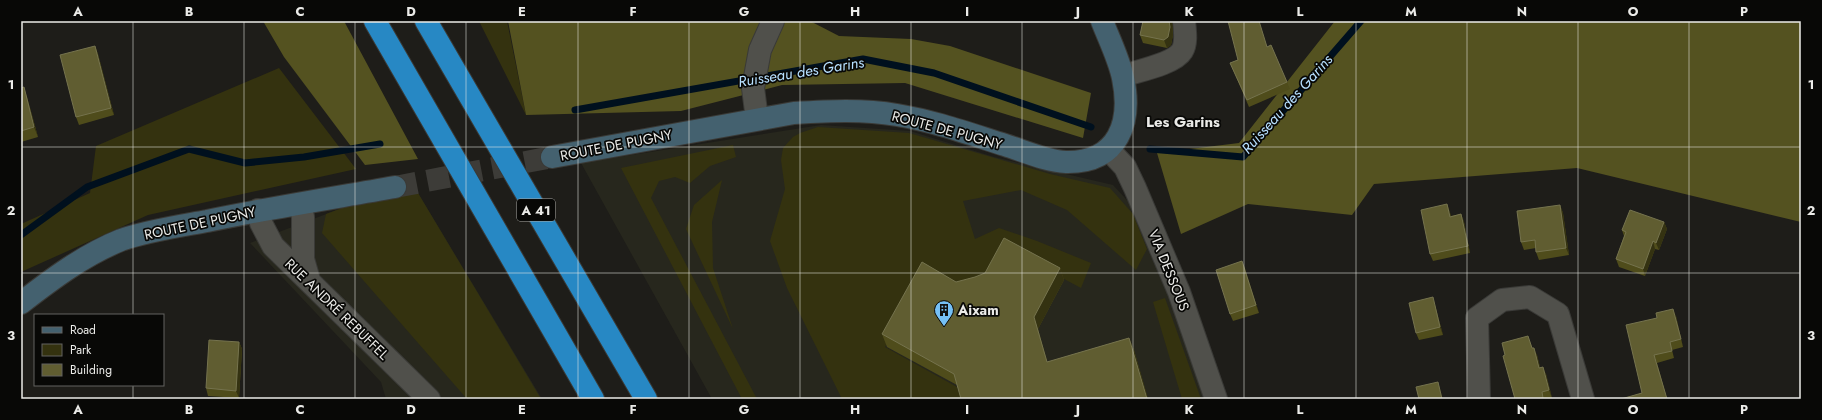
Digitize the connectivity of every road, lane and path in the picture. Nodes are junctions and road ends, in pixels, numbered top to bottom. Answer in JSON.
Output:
{"nodes":[{"id":1,"x":375,"y":21,"type":"edge"},
{"id":2,"x":426,"y":21,"type":"edge"},
{"id":3,"x":773,"y":21,"type":"edge"},
{"id":4,"x":1102,"y":21,"type":"edge"},
{"id":5,"x":1184,"y":21,"type":"edge"},
{"id":6,"x":1123,"y":76,"type":"junction"},
{"id":7,"x":756,"y":119,"type":"junction"},
{"id":8,"x":1108,"y":149,"type":"junction"},
{"id":9,"x":552,"y":157,"type":"tunnel mouth"},
{"id":10,"x":395,"y":186,"type":"tunnel mouth"},
{"id":11,"x":300,"y":204,"type":"junction"},
{"id":12,"x":258,"y":210,"type":"junction"},
{"id":13,"x":309,"y":280,"type":"junction"},
{"id":14,"x":21,"y":303,"type":"edge"},
{"id":15,"x":429,"y":399,"type":"edge"},
{"id":16,"x":593,"y":399,"type":"edge"},
{"id":17,"x":646,"y":399,"type":"edge"},
{"id":18,"x":1216,"y":399,"type":"edge"},
{"id":19,"x":1479,"y":399,"type":"edge"},
{"id":20,"x":1583,"y":399,"type":"edge"}],
"edges":[{"from":1,"to":16,"type":"highway"},
{"from":2,"to":17,"type":"highway","number":"A 41"},
{"from":3,"to":7,"type":"street"},
{"from":4,"to":6,"type":"street","name":"ROUTE DE PUGNY"},
{"from":5,"to":6,"type":"street"},
{"from":6,"to":8,"type":"street","name":"ROUTE DE PUGNY"},
{"from":7,"to":8,"type":"street","name":"ROUTE DE PUGNY"},
{"from":7,"to":9,"type":"street","name":"ROUTE DE PUGNY"},
{"from":8,"to":18,"type":"street","name":"VIA DESSOUS"},
{"from":10,"to":11,"type":"street","name":"ROUTE DE PUGNY"},
{"from":11,"to":12,"type":"street","name":"ROUTE DE PUGNY"},
{"from":11,"to":13,"type":"street"},
{"from":12,"to":13,"type":"street","name":"RUE ANDRÉ REBUFFEL"},
{"from":12,"to":14,"type":"street","name":"ROUTE DE PUGNY"},
{"from":13,"to":15,"type":"street","name":"RUE ANDRÉ REBUFFEL"},
{"from":19,"to":20,"type":"street"}]}
